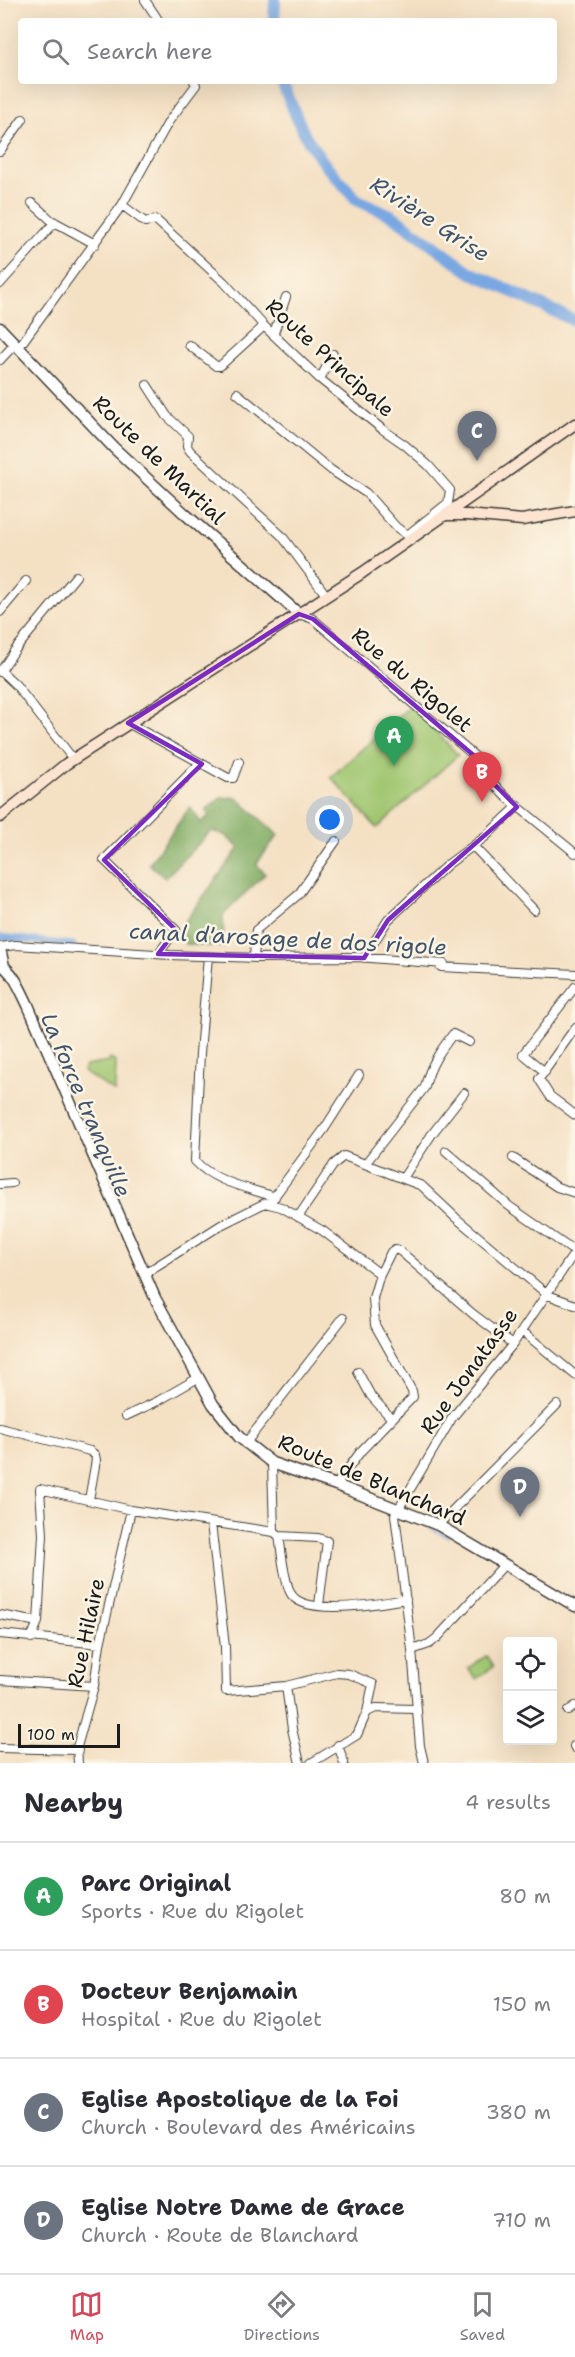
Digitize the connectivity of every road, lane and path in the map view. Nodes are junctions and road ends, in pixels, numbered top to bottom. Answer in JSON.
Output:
{"nodes":[{"id":1,"x":145,"y":0,"type":"edge"},
{"id":2,"x":157,"y":18,"type":"edge"},
{"id":3,"x":196,"y":84,"type":"edge"},
{"id":4,"x":23,"y":118,"type":"dead end"},
{"id":5,"x":0,"y":151,"type":"edge"},
{"id":6,"x":32,"y":203,"type":"dead end"},
{"id":7,"x":122,"y":205,"type":"junction"},
{"id":8,"x":55,"y":222,"type":"junction"},
{"id":9,"x":95,"y":244,"type":"junction"},
{"id":10,"x":0,"y":284,"type":"edge"},
{"id":11,"x":286,"y":297,"type":"dead end"},
{"id":12,"x":264,"y":326,"type":"junction"},
{"id":13,"x":0,"y":328,"type":"edge"},
{"id":14,"x":274,"y":333,"type":"junction"},
{"id":15,"x":189,"y":345,"type":"dead end"},
{"id":16,"x":17,"y":346,"type":"junction"},
{"id":17,"x":333,"y":354,"type":"dead end"},
{"id":18,"x":0,"y":360,"type":"edge"},
{"id":19,"x":320,"y":379,"type":"junction"},
{"id":20,"x":147,"y":385,"type":"dead end"},
{"id":21,"x":237,"y":393,"type":"dead end"},
{"id":22,"x":575,"y":424,"type":"edge"},
{"id":23,"x":575,"y":511,"type":"edge"},
{"id":24,"x":445,"y":515,"type":"junction"},
{"id":25,"x":407,"y":536,"type":"junction"},
{"id":26,"x":397,"y":549,"type":"junction"},
{"id":27,"x":76,"y":576,"type":"dead end"},
{"id":28,"x":26,"y":581,"type":"dead end"},
{"id":29,"x":326,"y":596,"type":"junction"},
{"id":30,"x":0,"y":612,"type":"edge"},
{"id":31,"x":299,"y":614,"type":"junction"},
{"id":32,"x":0,"y":671,"type":"edge"},
{"id":33,"x":128,"y":723,"type":"junction"},
{"id":34,"x":73,"y":759,"type":"junction"},
{"id":35,"x":239,"y":762,"type":"dead end"},
{"id":36,"x":200,"y":763,"type":"junction"},
{"id":37,"x":517,"y":807,"type":"junction"},
{"id":38,"x":0,"y":817,"type":"edge"},
{"id":39,"x":336,"y":841,"type":"dead end"},
{"id":40,"x":473,"y":846,"type":"junction"},
{"id":41,"x":575,"y":853,"type":"edge"},
{"id":42,"x":534,"y":910,"type":"dead end"},
{"id":43,"x":158,"y":954,"type":"junction"},
{"id":44,"x":2,"y":956,"type":"edge"},
{"id":45,"x":208,"y":956,"type":"junction"},
{"id":46,"x":254,"y":958,"type":"junction"},
{"id":47,"x":364,"y":958,"type":"junction"},
{"id":48,"x":575,"y":974,"type":"edge"},
{"id":49,"x":575,"y":987,"type":"edge"},
{"id":50,"x":575,"y":1028,"type":"edge"},
{"id":51,"x":469,"y":1041,"type":"dead end"},
{"id":52,"x":544,"y":1072,"type":"junction"},
{"id":53,"x":359,"y":1075,"type":"dead end"},
{"id":54,"x":464,"y":1093,"type":"dead end"},
{"id":55,"x":575,"y":1115,"type":"edge"},
{"id":56,"x":446,"y":1151,"type":"dead end"},
{"id":57,"x":513,"y":1158,"type":"dead end"},
{"id":58,"x":365,"y":1164,"type":"junction"},
{"id":59,"x":403,"y":1178,"type":"junction"},
{"id":60,"x":12,"y":1183,"type":"dead end"},
{"id":61,"x":0,"y":1184,"type":"edge"},
{"id":62,"x":575,"y":1193,"type":"edge"},
{"id":63,"x":272,"y":1200,"type":"junction"},
{"id":64,"x":298,"y":1217,"type":"junction"},
{"id":65,"x":575,"y":1252,"type":"edge"},
{"id":66,"x":144,"y":1274,"type":"junction"},
{"id":67,"x":380,"y":1274,"type":"junction"},
{"id":68,"x":548,"y":1294,"type":"junction"},
{"id":69,"x":575,"y":1305,"type":"edge"},
{"id":70,"x":343,"y":1318,"type":"dead end"},
{"id":71,"x":522,"y":1331,"type":"junction"},
{"id":72,"x":513,"y":1344,"type":"junction"},
{"id":73,"x":358,"y":1372,"type":"dead end"},
{"id":74,"x":575,"y":1375,"type":"edge"},
{"id":75,"x":198,"y":1378,"type":"junction"},
{"id":76,"x":557,"y":1406,"type":"dead end"},
{"id":77,"x":126,"y":1416,"type":"dead end"},
{"id":78,"x":391,"y":1418,"type":"junction"},
{"id":79,"x":0,"y":1428,"type":"edge"},
{"id":80,"x":245,"y":1444,"type":"junction"},
{"id":81,"x":273,"y":1463,"type":"junction"},
{"id":82,"x":336,"y":1485,"type":"junction"},
{"id":83,"x":89,"y":1500,"type":"junction"},
{"id":84,"x":400,"y":1508,"type":"junction"},
{"id":85,"x":131,"y":1510,"type":"junction"},
{"id":86,"x":211,"y":1523,"type":"junction"},
{"id":87,"x":438,"y":1525,"type":"junction"},
{"id":88,"x":277,"y":1534,"type":"junction"},
{"id":89,"x":504,"y":1565,"type":"junction"},
{"id":90,"x":406,"y":1599,"type":"junction"},
{"id":91,"x":319,"y":1605,"type":"junction"},
{"id":92,"x":575,"y":1606,"type":"edge"},
{"id":93,"x":0,"y":1615,"type":"edge"},
{"id":94,"x":38,"y":1622,"type":"junction"},
{"id":95,"x":0,"y":1634,"type":"edge"},
{"id":96,"x":31,"y":1638,"type":"junction"},
{"id":97,"x":100,"y":1644,"type":"junction"},
{"id":98,"x":412,"y":1650,"type":"junction"},
{"id":99,"x":0,"y":1680,"type":"edge"},
{"id":100,"x":94,"y":1686,"type":"junction"},
{"id":101,"x":286,"y":1686,"type":"junction"},
{"id":102,"x":415,"y":1709,"type":"junction"},
{"id":103,"x":367,"y":1712,"type":"junction"},
{"id":104,"x":338,"y":1745,"type":"junction"},
{"id":105,"x":0,"y":1749,"type":"edge"},
{"id":106,"x":78,"y":1750,"type":"junction"},
{"id":107,"x":78,"y":1763,"type":"edge"},
{"id":108,"x":300,"y":1763,"type":"edge"},
{"id":109,"x":311,"y":1763,"type":"edge"},
{"id":110,"x":344,"y":1763,"type":"edge"},
{"id":111,"x":424,"y":1763,"type":"edge"}],
"edges":[{"from":1,"to":2,"type":"street"},
{"from":3,"to":7,"type":"street"},
{"from":4,"to":5,"type":"street"},
{"from":6,"to":8,"type":"street"},
{"from":7,"to":9,"type":"street"},
{"from":7,"to":12,"type":"street","name":"Route Principale"},
{"from":8,"to":9,"type":"street"},
{"from":8,"to":10,"type":"street"},
{"from":9,"to":16,"type":"street"},
{"from":11,"to":14,"type":"street"},
{"from":12,"to":14,"type":"street","name":"Route Principale"},
{"from":12,"to":15,"type":"street"},
{"from":13,"to":16,"type":"street","name":"Route de Martial"},
{"from":14,"to":19,"type":"street","name":"Route Principale"},
{"from":16,"to":18,"type":"street"},
{"from":16,"to":31,"type":"street","name":"Route de Martial"},
{"from":17,"to":19,"type":"street"},
{"from":19,"to":25,"type":"street","name":"Route Principale"},
{"from":20,"to":29,"type":"street"},
{"from":21,"to":25,"type":"street"},
{"from":22,"to":24,"type":"main road"},
{"from":23,"to":24,"type":"main road"},
{"from":24,"to":26,"type":"main road"},
{"from":25,"to":26,"type":"street","name":"Route Principale"},
{"from":26,"to":29,"type":"main road"},
{"from":27,"to":32,"type":"street"},
{"from":28,"to":30,"type":"street"},
{"from":29,"to":31,"type":"main road"},
{"from":31,"to":33,"type":"main road"},
{"from":31,"to":37,"type":"street","name":"Rue du Rigolet"},
{"from":32,"to":34,"type":"street"},
{"from":33,"to":34,"type":"main road"},
{"from":33,"to":36,"type":"street"},
{"from":34,"to":38,"type":"main road"},
{"from":35,"to":36,"type":"street"},
{"from":36,"to":43,"type":"street"},
{"from":37,"to":40,"type":"street"},
{"from":37,"to":41,"type":"street","name":"Rue du Rigolet"},
{"from":39,"to":46,"type":"street"},
{"from":40,"to":42,"type":"street"},
{"from":40,"to":47,"type":"street"},
{"from":43,"to":44,"type":"street"},
{"from":43,"to":45,"type":"street"},
{"from":44,"to":66,"type":"street","name":"Route de Blanchard"},
{"from":45,"to":46,"type":"street"},
{"from":45,"to":63,"type":"street"},
{"from":46,"to":47,"type":"street"},
{"from":47,"to":48,"type":"street"},
{"from":49,"to":52,"type":"street"},
{"from":50,"to":52,"type":"street"},
{"from":51,"to":58,"type":"street"},
{"from":52,"to":55,"type":"street"},
{"from":53,"to":63,"type":"street"},
{"from":54,"to":59,"type":"street"},
{"from":56,"to":65,"type":"street"},
{"from":57,"to":62,"type":"street"},
{"from":58,"to":59,"type":"street"},
{"from":58,"to":64,"type":"street"},
{"from":59,"to":68,"type":"street"},
{"from":60,"to":61,"type":"street"},
{"from":63,"to":64,"type":"street"},
{"from":63,"to":66,"type":"street"},
{"from":64,"to":67,"type":"street"},
{"from":65,"to":68,"type":"street","name":"Rue Jonatasse"},
{"from":66,"to":75,"type":"street","name":"Route de Blanchard"},
{"from":67,"to":72,"type":"street"},
{"from":67,"to":78,"type":"street"},
{"from":68,"to":69,"type":"street"},
{"from":68,"to":71,"type":"street","name":"Rue Jonatasse"},
{"from":70,"to":80,"type":"street"},
{"from":71,"to":72,"type":"street","name":"Rue Jonatasse"},
{"from":71,"to":74,"type":"street"},
{"from":72,"to":84,"type":"street","name":"Rue Jonatasse"},
{"from":73,"to":78,"type":"street"},
{"from":75,"to":77,"type":"street"},
{"from":75,"to":80,"type":"street","name":"Route de Blanchard"},
{"from":76,"to":87,"type":"street"},
{"from":78,"to":82,"type":"street"},
{"from":79,"to":83,"type":"street"},
{"from":80,"to":81,"type":"street","name":"Route de Blanchard"},
{"from":81,"to":82,"type":"street","name":"Route de Blanchard"},
{"from":81,"to":88,"type":"street"},
{"from":82,"to":84,"type":"street","name":"Route de Blanchard"},
{"from":83,"to":85,"type":"street"},
{"from":83,"to":94,"type":"street"},
{"from":84,"to":87,"type":"street","name":"Route de Blanchard"},
{"from":84,"to":90,"type":"street","name":"Rue Jonatasse"},
{"from":85,"to":86,"type":"street"},
{"from":85,"to":97,"type":"street","name":"Rue Hilaire"},
{"from":86,"to":88,"type":"street"},
{"from":86,"to":101,"type":"street"},
{"from":87,"to":89,"type":"street","name":"Route de Blanchard"},
{"from":88,"to":91,"type":"street"},
{"from":88,"to":91,"type":"street"},
{"from":89,"to":92,"type":"street","name":"Route de Blanchard"},
{"from":89,"to":98,"type":"street"},
{"from":90,"to":91,"type":"street"},
{"from":90,"to":98,"type":"street","name":"Rue Jonatasse"},
{"from":93,"to":94,"type":"street"},
{"from":94,"to":96,"type":"street"},
{"from":95,"to":96,"type":"street"},
{"from":96,"to":97,"type":"street"},
{"from":97,"to":100,"type":"street","name":"Rue Hilaire"},
{"from":98,"to":102,"type":"street","name":"Rue Jonatasse"},
{"from":99,"to":100,"type":"street"},
{"from":100,"to":106,"type":"street","name":"Rue Hilaire"},
{"from":101,"to":103,"type":"street"},
{"from":101,"to":108,"type":"street"},
{"from":102,"to":103,"type":"street"},
{"from":102,"to":111,"type":"street","name":"Rue Jonatasse"},
{"from":103,"to":104,"type":"street"},
{"from":104,"to":109,"type":"street"},
{"from":104,"to":110,"type":"street"},
{"from":105,"to":106,"type":"street"},
{"from":106,"to":107,"type":"street","name":"Rue Hilaire"}]}
